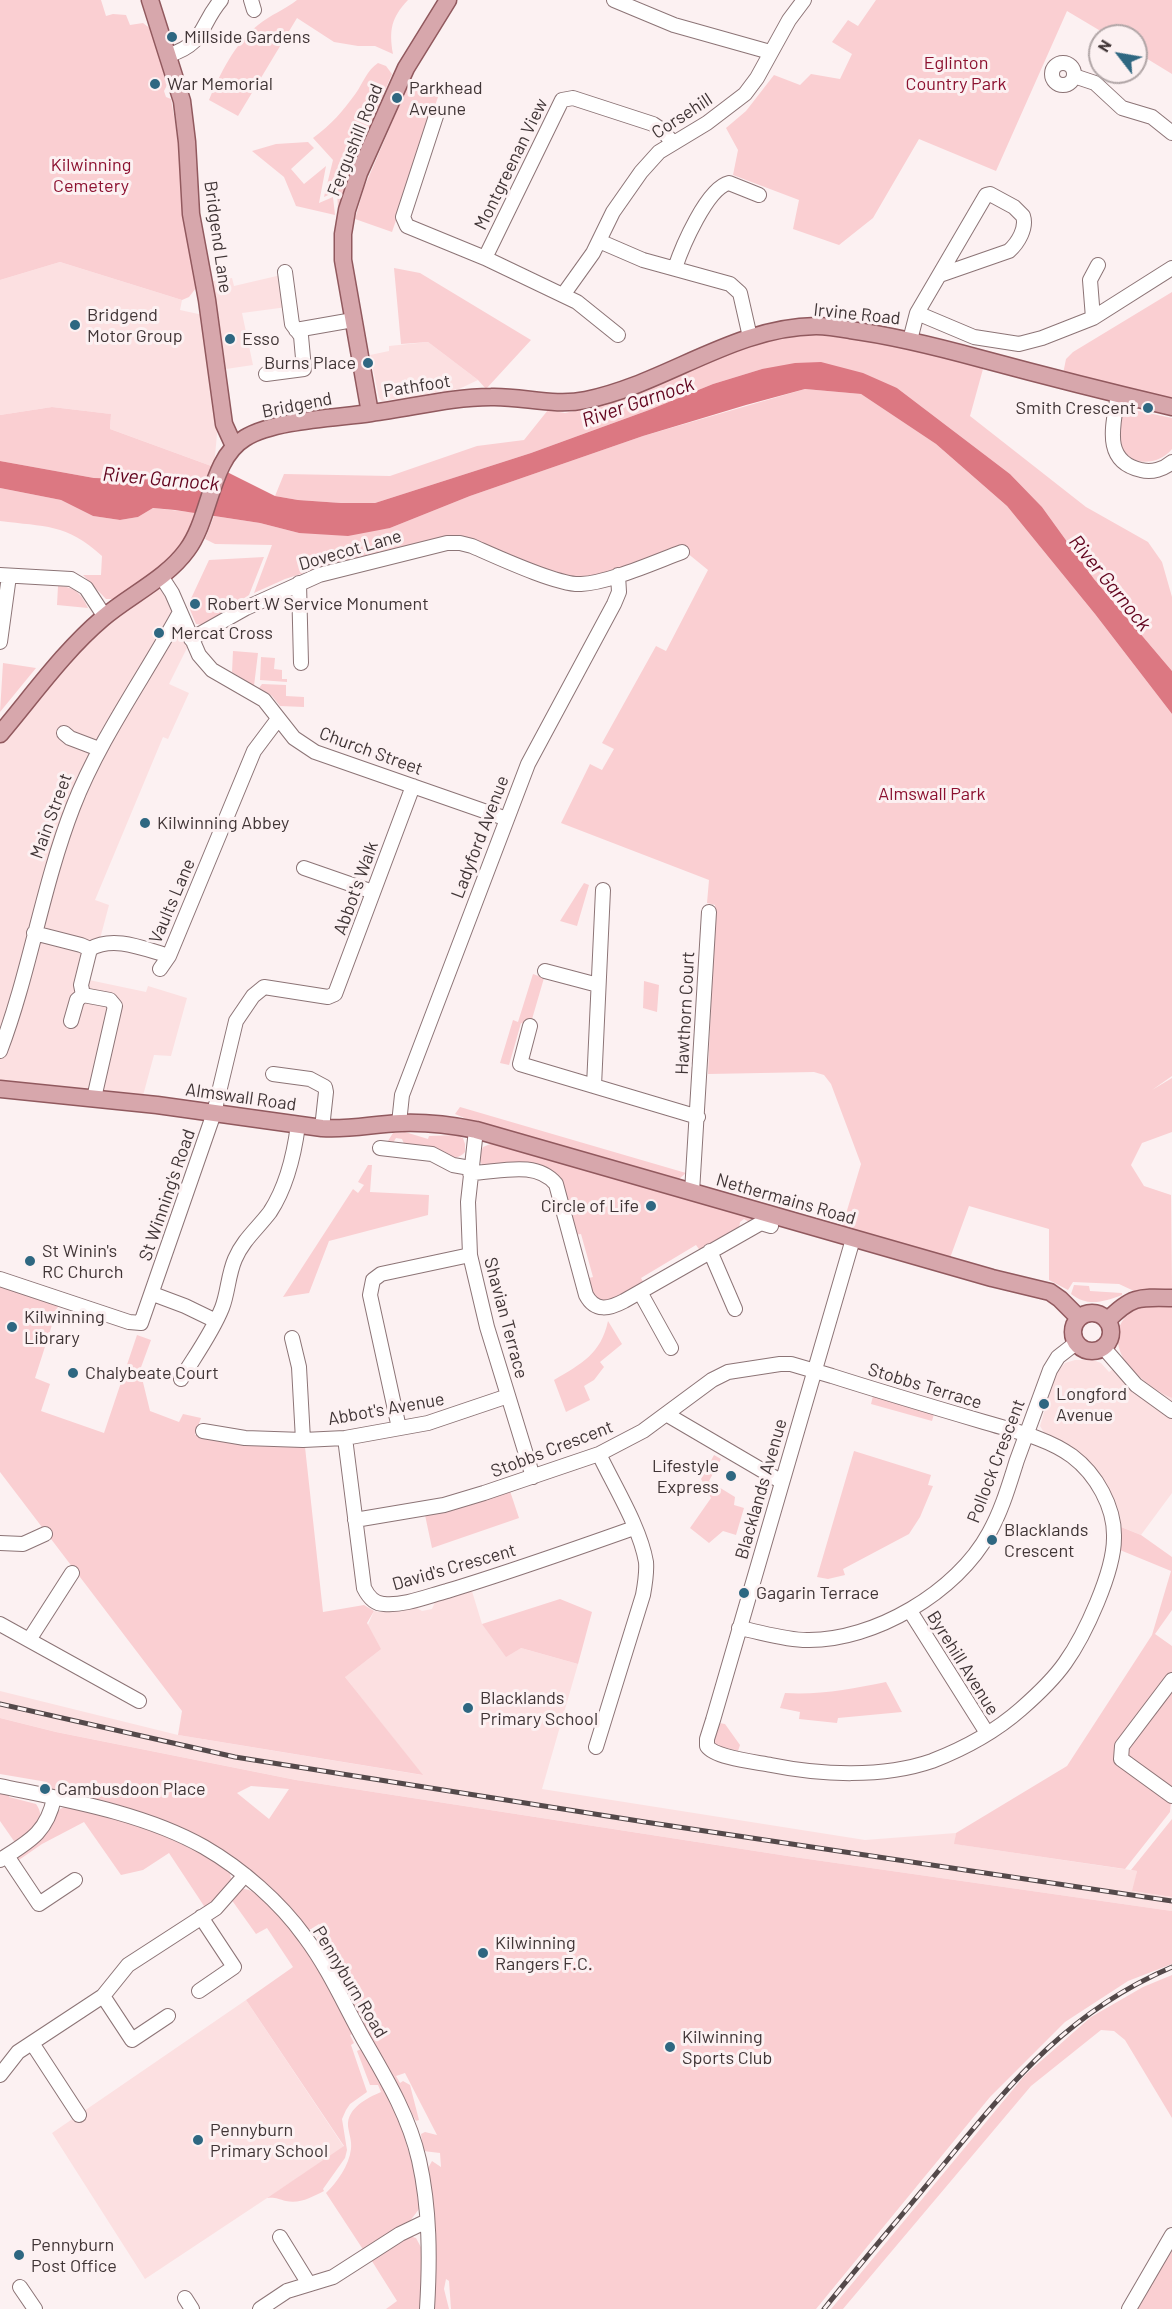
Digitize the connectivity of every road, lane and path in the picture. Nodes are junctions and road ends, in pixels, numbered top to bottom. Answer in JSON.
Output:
{"nodes":[{"id":1,"x":150,"y":0,"type":"edge"},
{"id":2,"x":448,"y":0,"type":"edge"},
{"id":3,"x":615,"y":0,"type":"edge"},
{"id":4,"x":804,"y":0,"type":"edge"},
{"id":5,"x":218,"y":1,"type":"edge"},
{"id":6,"x":770,"y":52,"type":"junction"},
{"id":7,"x":168,"y":56,"type":"junction"},
{"id":8,"x":1074,"y":76,"type":"dead end"},
{"id":9,"x":437,"y":113,"type":"dead end"},
{"id":10,"x":1172,"y":134,"type":"edge"},
{"id":11,"x":673,"y":142,"type":"junction"},
{"id":12,"x":759,"y":195,"type":"dead end"},
{"id":13,"x":599,"y":241,"type":"junction"},
{"id":14,"x":485,"y":258,"type":"junction"},
{"id":15,"x":1098,"y":266,"type":"dead end"},
{"id":16,"x":675,"y":268,"type":"junction"},
{"id":17,"x":1172,"y":268,"type":"edge"},
{"id":18,"x":285,"y":272,"type":"dead end"},
{"id":19,"x":940,"y":275,"type":"junction"},
{"id":20,"x":563,"y":295,"type":"junction"},
{"id":21,"x":917,"y":313,"type":"junction"},
{"id":22,"x":1093,"y":318,"type":"junction"},
{"id":23,"x":353,"y":320,"type":"junction"},
{"id":24,"x":296,"y":330,"type":"junction"},
{"id":25,"x":618,"y":335,"type":"dead end"},
{"id":26,"x":750,"y":337,"type":"junction"},
{"id":27,"x":910,"y":340,"type":"junction"},
{"id":28,"x":1019,"y":344,"type":"junction"},
{"id":29,"x":1012,"y":367,"type":"junction"},
{"id":30,"x":267,"y":374,"type":"dead end"},
{"id":31,"x":1118,"y":394,"type":"junction"},
{"id":32,"x":470,"y":398,"type":"joint"},
{"id":33,"x":1172,"y":407,"type":"edge"},
{"id":34,"x":370,"y":413,"type":"junction"},
{"id":35,"x":234,"y":446,"type":"junction"},
{"id":36,"x":1172,"y":462,"type":"edge"},
{"id":37,"x":682,"y":552,"type":"dead end"},
{"id":38,"x":4,"y":575,"type":"edge"},
{"id":39,"x":618,"y":575,"type":"junction"},
{"id":40,"x":161,"y":576,"type":"junction"},
{"id":41,"x":298,"y":583,"type":"junction"},
{"id":42,"x":180,"y":612,"type":"junction"},
{"id":43,"x":105,"y":617,"type":"junction"},
{"id":44,"x":166,"y":637,"type":"junction"},
{"id":45,"x":191,"y":639,"type":"junction"},
{"id":46,"x":0,"y":642,"type":"edge"},
{"id":47,"x":301,"y":663,"type":"dead end"},
{"id":48,"x":278,"y":719,"type":"junction"},
{"id":49,"x":63,"y":733,"type":"dead end"},
{"id":50,"x":0,"y":734,"type":"edge"},
{"id":51,"x":99,"y":749,"type":"junction"},
{"id":52,"x":413,"y":786,"type":"junction"},
{"id":53,"x":507,"y":819,"type":"junction"},
{"id":54,"x":304,"y":868,"type":"dead end"},
{"id":55,"x":603,"y":890,"type":"dead end"},
{"id":56,"x":373,"y":892,"type":"junction"},
{"id":57,"x":709,"y":912,"type":"dead end"},
{"id":58,"x":34,"y":933,"type":"junction"},
{"id":59,"x":90,"y":949,"type":"junction"},
{"id":60,"x":169,"y":956,"type":"junction"},
{"id":61,"x":160,"y":969,"type":"dead end"},
{"id":62,"x":545,"y":971,"type":"dead end"},
{"id":63,"x":598,"y":985,"type":"junction"},
{"id":64,"x":269,"y":986,"type":"joint"},
{"id":65,"x":83,"y":995,"type":"junction"},
{"id":66,"x":71,"y":1021,"type":"dead end"},
{"id":67,"x":530,"y":1026,"type":"dead end"},
{"id":68,"x":0,"y":1051,"type":"edge"},
{"id":69,"x":273,"y":1074,"type":"dead end"},
{"id":70,"x":594,"y":1086,"type":"junction"},
{"id":71,"x":0,"y":1089,"type":"edge"},
{"id":72,"x":94,"y":1098,"type":"junction"},
{"id":73,"x":214,"y":1113,"type":"junction"},
{"id":74,"x":698,"y":1117,"type":"junction"},
{"id":75,"x":399,"y":1123,"type":"junction"},
{"id":76,"x":298,"y":1125,"type":"junction"},
{"id":77,"x":322,"y":1128,"type":"junction"},
{"id":78,"x":476,"y":1130,"type":"junction"},
{"id":79,"x":380,"y":1148,"type":"dead end"},
{"id":80,"x":470,"y":1171,"type":"junction"},
{"id":81,"x":692,"y":1192,"type":"junction"},
{"id":82,"x":771,"y":1226,"type":"dead end"},
{"id":83,"x":853,"y":1239,"type":"junction"},
{"id":84,"x":710,"y":1251,"type":"junction"},
{"id":85,"x":470,"y":1255,"type":"junction"},
{"id":86,"x":0,"y":1280,"type":"edge"},
{"id":87,"x":640,"y":1292,"type":"junction"},
{"id":88,"x":153,"y":1294,"type":"junction"},
{"id":89,"x":1172,"y":1298,"type":"edge"},
{"id":90,"x":735,"y":1309,"type":"dead end"},
{"id":91,"x":1079,"y":1318,"type":"junction"},
{"id":92,"x":216,"y":1321,"type":"junction"},
{"id":93,"x":1107,"y":1321,"type":"junction"},
{"id":94,"x":292,"y":1338,"type":"dead end"},
{"id":95,"x":1077,"y":1343,"type":"junction"},
{"id":96,"x":1103,"y":1347,"type":"junction"},
{"id":97,"x":671,"y":1348,"type":"dead end"},
{"id":98,"x":814,"y":1371,"type":"junction"},
{"id":99,"x":181,"y":1379,"type":"dead end"},
{"id":100,"x":508,"y":1396,"type":"junction"},
{"id":101,"x":1172,"y":1411,"type":"edge"},
{"id":102,"x":666,"y":1414,"type":"junction"},
{"id":103,"x":399,"y":1428,"type":"junction"},
{"id":104,"x":203,"y":1431,"type":"dead end"},
{"id":105,"x":1026,"y":1434,"type":"junction"},
{"id":106,"x":345,"y":1438,"type":"junction"},
{"id":107,"x":303,"y":1440,"type":"junction"},
{"id":108,"x":599,"y":1454,"type":"junction"},
{"id":109,"x":533,"y":1477,"type":"junction"},
{"id":110,"x":782,"y":1482,"type":"junction"},
{"id":111,"x":355,"y":1520,"type":"junction"},
{"id":112,"x":634,"y":1528,"type":"junction"},
{"id":113,"x":45,"y":1534,"type":"dead end"},
{"id":114,"x":0,"y":1543,"type":"edge"},
{"id":115,"x":72,"y":1573,"type":"dead end"},
{"id":116,"x":910,"y":1611,"type":"junction"},
{"id":117,"x":0,"y":1624,"type":"edge"},
{"id":118,"x":739,"y":1628,"type":"junction"},
{"id":119,"x":29,"y":1640,"type":"junction"},
{"id":120,"x":1172,"y":1680,"type":"edge"},
{"id":121,"x":139,"y":1701,"type":"dead end"},
{"id":122,"x":987,"y":1733,"type":"junction"},
{"id":123,"x":596,"y":1747,"type":"dead end"},
{"id":124,"x":0,"y":1786,"type":"edge"},
{"id":125,"x":1172,"y":1796,"type":"edge"},
{"id":126,"x":54,"y":1798,"type":"junction"},
{"id":127,"x":3,"y":1858,"type":"edge"},
{"id":128,"x":245,"y":1875,"type":"junction"},
{"id":129,"x":75,"y":1880,"type":"dead end"},
{"id":130,"x":201,"y":1917,"type":"junction"},
{"id":131,"x":199,"y":1991,"type":"dead end"},
{"id":132,"x":103,"y":1996,"type":"junction"},
{"id":133,"x":168,"y":2016,"type":"dead end"},
{"id":134,"x":32,"y":2043,"type":"junction"},
{"id":135,"x":0,"y":2075,"type":"edge"},
{"id":136,"x":79,"y":2115,"type":"dead end"},
{"id":137,"x":428,"y":2221,"type":"junction"},
{"id":138,"x":1172,"y":2235,"type":"edge"},
{"id":139,"x":280,"y":2237,"type":"dead end"},
{"id":140,"x":309,"y":2284,"type":"junction"},
{"id":141,"x":20,"y":2287,"type":"dead end"},
{"id":142,"x":35,"y":2309,"type":"edge"},
{"id":143,"x":260,"y":2309,"type":"edge"},
{"id":144,"x":427,"y":2309,"type":"edge"},
{"id":145,"x":1130,"y":2309,"type":"edge"}],
"edges":[{"from":1,"to":7,"type":"main road","name":"Bridgend Lane"},
{"from":2,"to":23,"type":"main road","name":"Fergushill Road"},
{"from":3,"to":6,"type":"street"},
{"from":4,"to":6,"type":"street","name":"Corsehill"},
{"from":5,"to":7,"type":"street"},
{"from":6,"to":11,"type":"street","name":"Corsehill"},
{"from":7,"to":35,"type":"main road","name":"Bridgend Lane"},
{"from":8,"to":10,"type":"street"},
{"from":9,"to":14,"type":"street"},
{"from":11,"to":13,"type":"street","name":"Corsehill"},
{"from":11,"to":14,"type":"street","name":"Montgreenan View"},
{"from":12,"to":16,"type":"street"},
{"from":13,"to":16,"type":"street"},
{"from":13,"to":20,"type":"street","name":"Corsehill"},
{"from":14,"to":20,"type":"street"},
{"from":15,"to":22,"type":"street"},
{"from":16,"to":26,"type":"street"},
{"from":17,"to":22,"type":"street"},
{"from":18,"to":24,"type":"street"},
{"from":19,"to":19,"type":"street"},
{"from":19,"to":21,"type":"street"},
{"from":20,"to":25,"type":"street"},
{"from":21,"to":27,"type":"street"},
{"from":21,"to":28,"type":"street"},
{"from":22,"to":28,"type":"street"},
{"from":23,"to":24,"type":"street"},
{"from":23,"to":34,"type":"main road","name":"Fergushill Road"},
{"from":24,"to":30,"type":"street"},
{"from":26,"to":27,"type":"main road","name":"Irvine Road"},
{"from":26,"to":32,"type":"main road","name":"Irvine Road"},
{"from":27,"to":29,"type":"main road","name":"Irvine Road"},
{"from":28,"to":29,"type":"street"},
{"from":29,"to":31,"type":"main road","name":"Irvine Road"},
{"from":31,"to":33,"type":"main road","name":"Irvine Road"},
{"from":31,"to":36,"type":"street"},
{"from":32,"to":34,"type":"main road","name":"Pathfoot"},
{"from":34,"to":35,"type":"main road","name":"Bridgend"},
{"from":35,"to":40,"type":"main road"},
{"from":37,"to":39,"type":"street"},
{"from":38,"to":43,"type":"street"},
{"from":38,"to":46,"type":"street"},
{"from":39,"to":41,"type":"street","name":"Dovecot Lane"},
{"from":39,"to":53,"type":"street","name":"Ladyford Avenue"},
{"from":40,"to":42,"type":"street","name":"Church Street"},
{"from":40,"to":43,"type":"main road"},
{"from":41,"to":45,"type":"street","name":"Dovecot Lane"},
{"from":41,"to":47,"type":"street"},
{"from":42,"to":44,"type":"street","name":"Main Street"},
{"from":42,"to":45,"type":"street","name":"Church Street"},
{"from":43,"to":50,"type":"main road"},
{"from":44,"to":45,"type":"street"},
{"from":44,"to":51,"type":"street","name":"Main Street"},
{"from":45,"to":48,"type":"street","name":"Church Street"},
{"from":48,"to":52,"type":"street","name":"Church Street"},
{"from":48,"to":60,"type":"street","name":"Vaults Lane"},
{"from":49,"to":51,"type":"street"},
{"from":51,"to":58,"type":"street","name":"Main Street"},
{"from":52,"to":53,"type":"street","name":"Church Street"},
{"from":52,"to":56,"type":"street","name":"Abbot's Walk"},
{"from":53,"to":75,"type":"street","name":"Ladyford Avenue"},
{"from":54,"to":56,"type":"street"},
{"from":55,"to":63,"type":"street"},
{"from":56,"to":64,"type":"street","name":"Abbot's Walk"},
{"from":57,"to":74,"type":"street","name":"Hawthorn Court"},
{"from":58,"to":59,"type":"street"},
{"from":58,"to":68,"type":"street","name":"Main Street"},
{"from":59,"to":60,"type":"street"},
{"from":59,"to":65,"type":"street"},
{"from":60,"to":61,"type":"street","name":"Vaults Lane"},
{"from":62,"to":63,"type":"street"},
{"from":63,"to":70,"type":"street"},
{"from":64,"to":73,"type":"street","name":"St Winning's Road"},
{"from":65,"to":66,"type":"street"},
{"from":65,"to":72,"type":"street"},
{"from":67,"to":70,"type":"street"},
{"from":69,"to":77,"type":"street"},
{"from":70,"to":74,"type":"street"},
{"from":71,"to":72,"type":"main road","name":"Almswall Road"},
{"from":72,"to":73,"type":"main road","name":"Almswall Road"},
{"from":73,"to":76,"type":"main road","name":"Almswall Road"},
{"from":73,"to":88,"type":"street","name":"St Winning's Road"},
{"from":74,"to":81,"type":"street","name":"Hawthorn Court"},
{"from":75,"to":77,"type":"main road","name":"Almswall Road"},
{"from":75,"to":78,"type":"main road","name":"Almswall Road"},
{"from":76,"to":77,"type":"main road","name":"Almswall Road"},
{"from":76,"to":92,"type":"street"},
{"from":78,"to":80,"type":"street","name":"Shavian Terrace"},
{"from":78,"to":81,"type":"main road","name":"Nethermains Road"},
{"from":79,"to":80,"type":"street"},
{"from":80,"to":85,"type":"street","name":"Shavian Terrace"},
{"from":80,"to":87,"type":"street"},
{"from":81,"to":83,"type":"main road","name":"Nethermains Road"},
{"from":82,"to":84,"type":"street"},
{"from":83,"to":91,"type":"main road","name":"Nethermains Road"},
{"from":83,"to":98,"type":"street","name":"Blacklands Avenue"},
{"from":84,"to":87,"type":"street"},
{"from":84,"to":90,"type":"street"},
{"from":85,"to":100,"type":"street","name":"Shavian Terrace"},
{"from":85,"to":103,"type":"street"},
{"from":86,"to":88,"type":"street","name":"St Winning's Road"},
{"from":87,"to":97,"type":"street"},
{"from":88,"to":92,"type":"street"},
{"from":89,"to":93,"type":"main road"},
{"from":91,"to":93,"type":"main road"},
{"from":91,"to":95,"type":"main road"},
{"from":92,"to":99,"type":"street"},
{"from":93,"to":96,"type":"main road"},
{"from":94,"to":107,"type":"street","name":"Abbot's Avenue"},
{"from":95,"to":96,"type":"main road"},
{"from":95,"to":105,"type":"street","name":"Pollock Crescent"},
{"from":96,"to":101,"type":"street"},
{"from":98,"to":102,"type":"street","name":"Stobbs Crescent"},
{"from":98,"to":105,"type":"street","name":"Stobbs Terrace"},
{"from":98,"to":110,"type":"street","name":"Blacklands Avenue"},
{"from":100,"to":103,"type":"street","name":"Abbot's Avenue"},
{"from":100,"to":109,"type":"street","name":"Shavian Terrace"},
{"from":102,"to":108,"type":"street","name":"Stobbs Crescent"},
{"from":102,"to":110,"type":"street"},
{"from":103,"to":106,"type":"street","name":"Abbot's Avenue"},
{"from":104,"to":107,"type":"street","name":"Abbot's Avenue"},
{"from":105,"to":116,"type":"street","name":"Pollock Crescent"},
{"from":105,"to":122,"type":"street"},
{"from":106,"to":107,"type":"street","name":"Abbot's Avenue"},
{"from":106,"to":111,"type":"street","name":"David's Crescent"},
{"from":108,"to":109,"type":"street","name":"Stobbs Crescent"},
{"from":108,"to":112,"type":"street"},
{"from":109,"to":111,"type":"street","name":"Stobbs Crescent"},
{"from":110,"to":118,"type":"street","name":"Blacklands Avenue"},
{"from":111,"to":112,"type":"street","name":"David's Crescent"},
{"from":112,"to":123,"type":"street"},
{"from":113,"to":114,"type":"street"},
{"from":115,"to":119,"type":"street"},
{"from":116,"to":118,"type":"street","name":"Pollock Crescent"},
{"from":116,"to":122,"type":"street","name":"Byrehill Avenue"},
{"from":117,"to":119,"type":"street"},
{"from":118,"to":122,"type":"street","name":"Blacklands Avenue"},
{"from":119,"to":121,"type":"street"},
{"from":120,"to":125,"type":"street"},
{"from":124,"to":126,"type":"street","name":"Pennyburn Road"},
{"from":126,"to":127,"type":"street"},
{"from":126,"to":128,"type":"street","name":"Pennyburn Road"},
{"from":127,"to":129,"type":"street"},
{"from":128,"to":130,"type":"street"},
{"from":128,"to":137,"type":"street","name":"Pennyburn Road"},
{"from":130,"to":131,"type":"street"},
{"from":130,"to":132,"type":"street"},
{"from":132,"to":133,"type":"street"},
{"from":132,"to":134,"type":"street"},
{"from":134,"to":135,"type":"street"},
{"from":134,"to":136,"type":"street"},
{"from":137,"to":140,"type":"street"},
{"from":137,"to":144,"type":"street","name":"Pennyburn Road"},
{"from":138,"to":145,"type":"street"},
{"from":139,"to":140,"type":"street"},
{"from":140,"to":143,"type":"street"},
{"from":141,"to":142,"type":"street"}]}
